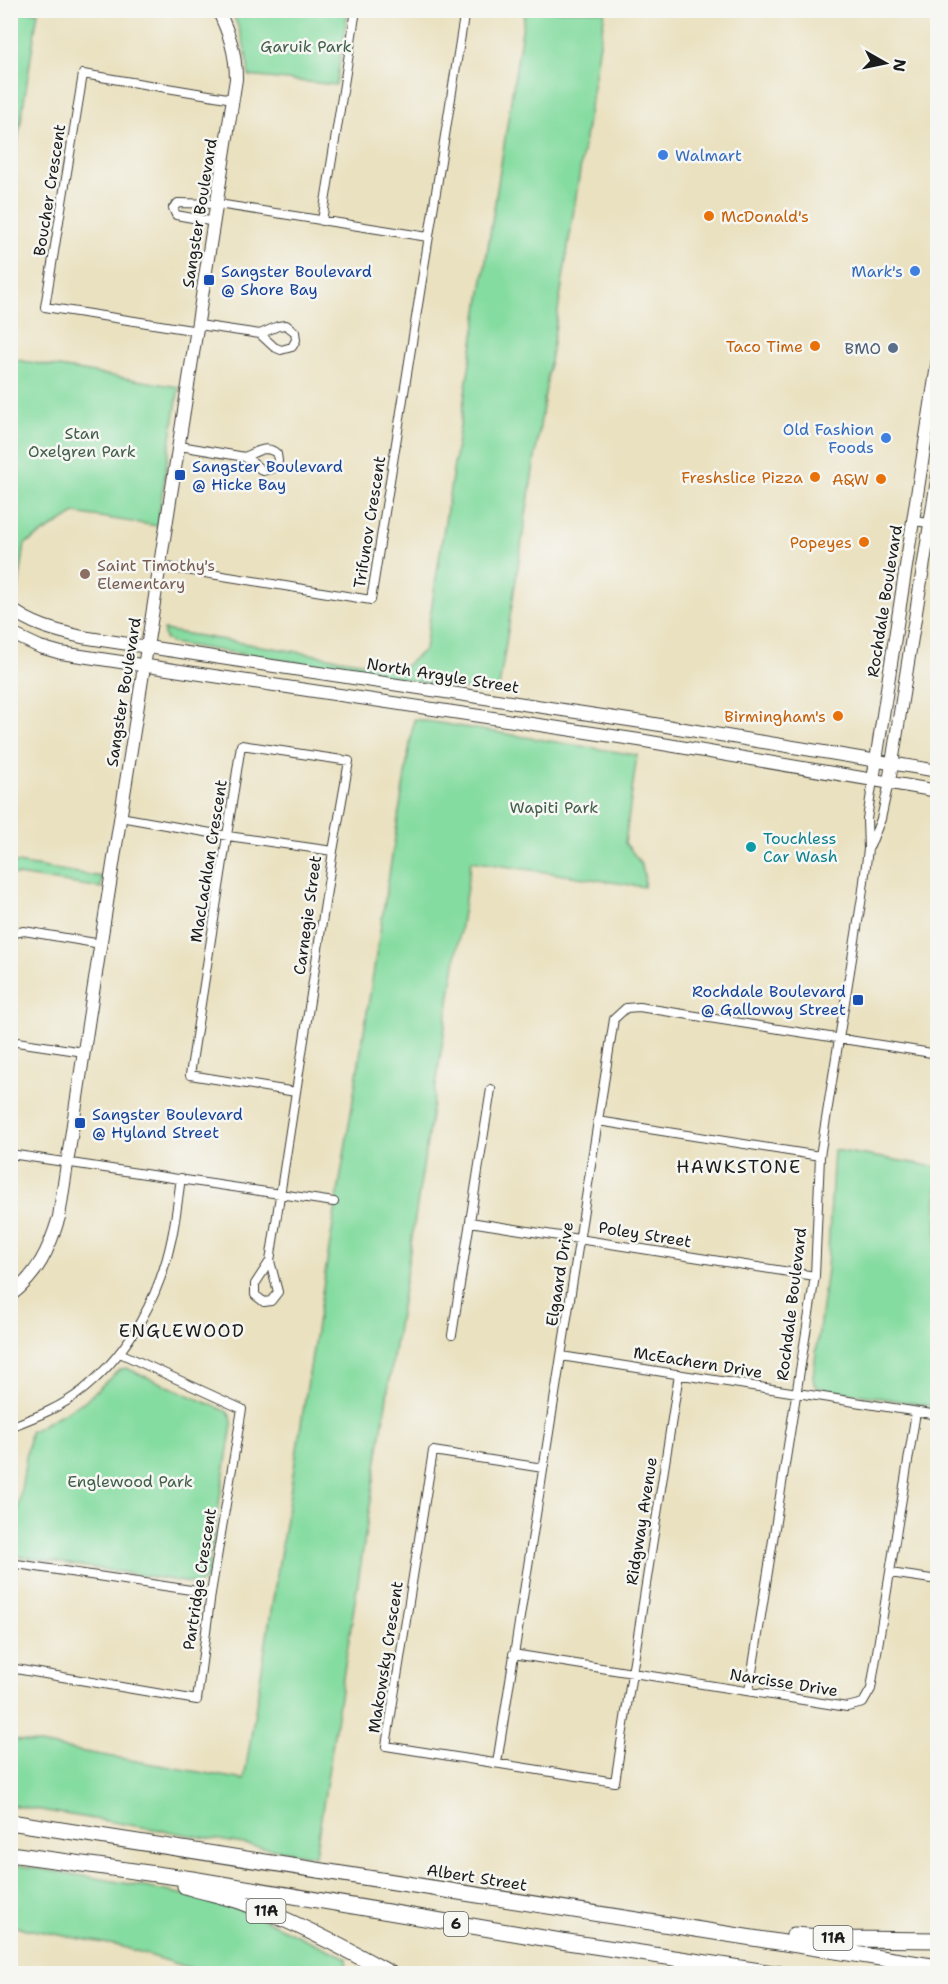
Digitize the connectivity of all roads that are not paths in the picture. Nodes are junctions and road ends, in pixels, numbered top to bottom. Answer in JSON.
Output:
{"nodes":[{"id":1,"x":218,"y":10,"type":"edge"},
{"id":2,"x":356,"y":10,"type":"edge"},
{"id":3,"x":465,"y":10,"type":"edge"},
{"id":4,"x":233,"y":99,"type":"junction"},
{"id":5,"x":218,"y":204,"type":"junction"},
{"id":6,"x":322,"y":221,"type":"junction"},
{"id":7,"x":215,"y":222,"type":"junction"},
{"id":8,"x":428,"y":237,"type":"junction"},
{"id":9,"x":199,"y":328,"type":"junction"},
{"id":10,"x":260,"y":334,"type":"dead end"},
{"id":11,"x":938,"y":359,"type":"edge"},
{"id":12,"x":180,"y":446,"type":"junction"},
{"id":13,"x":245,"y":457,"type":"dead end"},
{"id":14,"x":938,"y":474,"type":"edge"},
{"id":15,"x":913,"y":521,"type":"junction"},
{"id":16,"x":934,"y":524,"type":"edge"},
{"id":17,"x":161,"y":566,"type":"junction"},
{"id":18,"x":10,"y":608,"type":"edge"},
{"id":19,"x":10,"y":633,"type":"edge"},
{"id":20,"x":147,"y":645,"type":"junction"},
{"id":21,"x":144,"y":665,"type":"junction"},
{"id":22,"x":875,"y":762,"type":"junction"},
{"id":23,"x":891,"y":765,"type":"junction"},
{"id":24,"x":938,"y":771,"type":"edge"},
{"id":25,"x":873,"y":780,"type":"junction"},
{"id":26,"x":889,"y":782,"type":"junction"},
{"id":27,"x":938,"y":790,"type":"edge"},
{"id":28,"x":120,"y":817,"type":"junction"},
{"id":29,"x":228,"y":836,"type":"junction"},
{"id":30,"x":868,"y":849,"type":"junction"},
{"id":31,"x":333,"y":851,"type":"junction"},
{"id":32,"x":10,"y":924,"type":"edge"},
{"id":33,"x":24,"y":931,"type":"junction"},
{"id":34,"x":10,"y":934,"type":"edge"},
{"id":35,"x":101,"y":944,"type":"junction"},
{"id":36,"x":838,"y":1038,"type":"junction"},
{"id":37,"x":10,"y":1041,"type":"edge"},
{"id":38,"x":84,"y":1052,"type":"junction"},
{"id":39,"x":938,"y":1054,"type":"edge"},
{"id":40,"x":491,"y":1089,"type":"dead end"},
{"id":41,"x":296,"y":1092,"type":"junction"},
{"id":42,"x":598,"y":1121,"type":"junction"},
{"id":43,"x":10,"y":1154,"type":"edge"},
{"id":44,"x":820,"y":1156,"type":"junction"},
{"id":45,"x":67,"y":1163,"type":"junction"},
{"id":46,"x":181,"y":1178,"type":"junction"},
{"id":47,"x":281,"y":1195,"type":"junction"},
{"id":48,"x":334,"y":1202,"type":"dead end"},
{"id":49,"x":471,"y":1222,"type":"junction"},
{"id":50,"x":579,"y":1239,"type":"junction"},
{"id":51,"x":270,"y":1261,"type":"dead end"},
{"id":52,"x":815,"y":1276,"type":"junction"},
{"id":53,"x":10,"y":1296,"type":"edge"},
{"id":54,"x":452,"y":1335,"type":"dead end"},
{"id":55,"x":120,"y":1353,"type":"junction"},
{"id":56,"x":561,"y":1356,"type":"junction"},
{"id":57,"x":679,"y":1374,"type":"junction"},
{"id":58,"x":797,"y":1393,"type":"junction"},
{"id":59,"x":916,"y":1412,"type":"junction"},
{"id":60,"x":938,"y":1415,"type":"edge"},
{"id":61,"x":10,"y":1427,"type":"edge"},
{"id":62,"x":543,"y":1468,"type":"junction"},
{"id":63,"x":10,"y":1563,"type":"edge"},
{"id":64,"x":891,"y":1573,"type":"junction"},
{"id":65,"x":938,"y":1580,"type":"edge"},
{"id":66,"x":211,"y":1593,"type":"junction"},
{"id":67,"x":513,"y":1654,"type":"junction"},
{"id":68,"x":10,"y":1668,"type":"edge"},
{"id":69,"x":632,"y":1673,"type":"junction"},
{"id":70,"x":749,"y":1692,"type":"junction"},
{"id":71,"x":497,"y":1763,"type":"junction"},
{"id":72,"x":10,"y":1822,"type":"edge"},
{"id":73,"x":10,"y":1854,"type":"edge"},
{"id":74,"x":133,"y":1871,"type":"junction"},
{"id":75,"x":729,"y":1934,"type":"junction"},
{"id":76,"x":938,"y":1940,"type":"edge"},
{"id":77,"x":938,"y":1967,"type":"edge"},
{"id":78,"x":391,"y":1974,"type":"edge"},
{"id":79,"x":780,"y":1974,"type":"edge"}],
"edges":[{"from":1,"to":4,"type":"street","name":"Sangster Boulevard"},
{"from":2,"to":6,"type":"street"},
{"from":3,"to":8,"type":"street","name":"Trifunov Crescent"},
{"from":4,"to":5,"type":"street","name":"Sangster Boulevard"},
{"from":4,"to":9,"type":"street","name":"Boucher Crescent"},
{"from":5,"to":6,"type":"street"},
{"from":5,"to":7,"type":"street","name":"Sangster Boulevard"},
{"from":5,"to":7,"type":"street"},
{"from":6,"to":8,"type":"street"},
{"from":7,"to":9,"type":"street","name":"Sangster Boulevard"},
{"from":8,"to":17,"type":"street","name":"Trifunov Crescent"},
{"from":9,"to":10,"type":"street"},
{"from":9,"to":12,"type":"street","name":"Sangster Boulevard"},
{"from":11,"to":15,"type":"street","name":"Rochdale Boulevard"},
{"from":12,"to":13,"type":"street"},
{"from":12,"to":17,"type":"street","name":"Sangster Boulevard"},
{"from":14,"to":16,"type":"street","name":"Rochdale Boulevard"},
{"from":15,"to":16,"type":"street"},
{"from":15,"to":22,"type":"street","name":"Rochdale Boulevard"},
{"from":16,"to":23,"type":"street","name":"Rochdale Boulevard"},
{"from":17,"to":20,"type":"street","name":"Sangster Boulevard"},
{"from":18,"to":20,"type":"street","name":"North Argyle Street"},
{"from":19,"to":21,"type":"street"},
{"from":20,"to":21,"type":"street","name":"Sangster Boulevard"},
{"from":20,"to":22,"type":"street","name":"North Argyle Street"},
{"from":21,"to":25,"type":"street"},
{"from":21,"to":28,"type":"street","name":"Sangster Boulevard"},
{"from":22,"to":23,"type":"street","name":"North Argyle Street"},
{"from":22,"to":25,"type":"street","name":"Rochdale Boulevard"},
{"from":23,"to":24,"type":"street","name":"North Argyle Street"},
{"from":23,"to":26,"type":"street","name":"Rochdale Boulevard"},
{"from":25,"to":26,"type":"street"},
{"from":25,"to":30,"type":"street","name":"Rochdale Boulevard"},
{"from":26,"to":27,"type":"street"},
{"from":26,"to":30,"type":"street","name":"Rochdale Boulevard"},
{"from":28,"to":29,"type":"street","name":"Carnegie Street"},
{"from":28,"to":35,"type":"street","name":"Sangster Boulevard"},
{"from":29,"to":31,"type":"street","name":"Carnegie Street"},
{"from":29,"to":31,"type":"street","name":"MacLachlan Crescent"},
{"from":29,"to":41,"type":"street","name":"MacLachlan Crescent"},
{"from":30,"to":36,"type":"street","name":"Rochdale Boulevard"},
{"from":31,"to":41,"type":"street","name":"Carnegie Street"},
{"from":32,"to":33,"type":"street"},
{"from":33,"to":34,"type":"street"},
{"from":33,"to":35,"type":"street"},
{"from":35,"to":38,"type":"street","name":"Sangster Boulevard"},
{"from":36,"to":39,"type":"street","name":"Elgaard Drive"},
{"from":36,"to":42,"type":"street","name":"Elgaard Drive"},
{"from":36,"to":44,"type":"street","name":"Rochdale Boulevard"},
{"from":37,"to":38,"type":"street"},
{"from":38,"to":45,"type":"street","name":"Sangster Boulevard"},
{"from":40,"to":49,"type":"street"},
{"from":41,"to":47,"type":"street","name":"Carnegie Street"},
{"from":42,"to":44,"type":"street"},
{"from":42,"to":50,"type":"street","name":"Elgaard Drive"},
{"from":43,"to":45,"type":"street"},
{"from":44,"to":52,"type":"street","name":"Rochdale Boulevard"},
{"from":45,"to":46,"type":"street"},
{"from":45,"to":53,"type":"street","name":"Sangster Boulevard"},
{"from":46,"to":47,"type":"street"},
{"from":46,"to":55,"type":"street"},
{"from":47,"to":48,"type":"street"},
{"from":47,"to":51,"type":"street","name":"Carnegie Street"},
{"from":49,"to":50,"type":"street","name":"Poley Street"},
{"from":49,"to":54,"type":"street"},
{"from":50,"to":52,"type":"street","name":"Poley Street"},
{"from":50,"to":56,"type":"street","name":"Elgaard Drive"},
{"from":52,"to":58,"type":"street","name":"Rochdale Boulevard"},
{"from":55,"to":61,"type":"street"},
{"from":55,"to":66,"type":"street","name":"Partridge Crescent"},
{"from":56,"to":57,"type":"street","name":"McEachern Drive"},
{"from":56,"to":62,"type":"street","name":"Elgaard Drive"},
{"from":57,"to":58,"type":"street","name":"McEachern Drive"},
{"from":57,"to":69,"type":"street","name":"Ridgway Avenue"},
{"from":58,"to":59,"type":"street","name":"McEachern Drive"},
{"from":58,"to":70,"type":"street","name":"Rochdale Boulevard"},
{"from":59,"to":60,"type":"street","name":"McEachern Drive"},
{"from":59,"to":64,"type":"street","name":"Narcisse Drive"},
{"from":62,"to":67,"type":"street","name":"Elgaard Drive"},
{"from":62,"to":71,"type":"street","name":"Makowsky Crescent"},
{"from":63,"to":66,"type":"street"},
{"from":64,"to":65,"type":"street"},
{"from":64,"to":70,"type":"street","name":"Narcisse Drive"},
{"from":66,"to":68,"type":"street","name":"Partridge Crescent"},
{"from":67,"to":69,"type":"street","name":"Narcisse Drive"},
{"from":67,"to":71,"type":"street","name":"Elgaard Drive"},
{"from":69,"to":70,"type":"street","name":"Narcisse Drive"},
{"from":69,"to":71,"type":"street","name":"Makowsky Crescent"},
{"from":72,"to":75,"type":"highway","name":"Albert Street","number":"6"},
{"from":73,"to":74,"type":"highway","number":"6"},
{"from":74,"to":78,"type":"highway","number":"11A"},
{"from":74,"to":79,"type":"highway","number":"6"},
{"from":75,"to":76,"type":"highway","number":"11A"},
{"from":75,"to":77,"type":"highway","name":"Albert Street","number":"6"}]}
